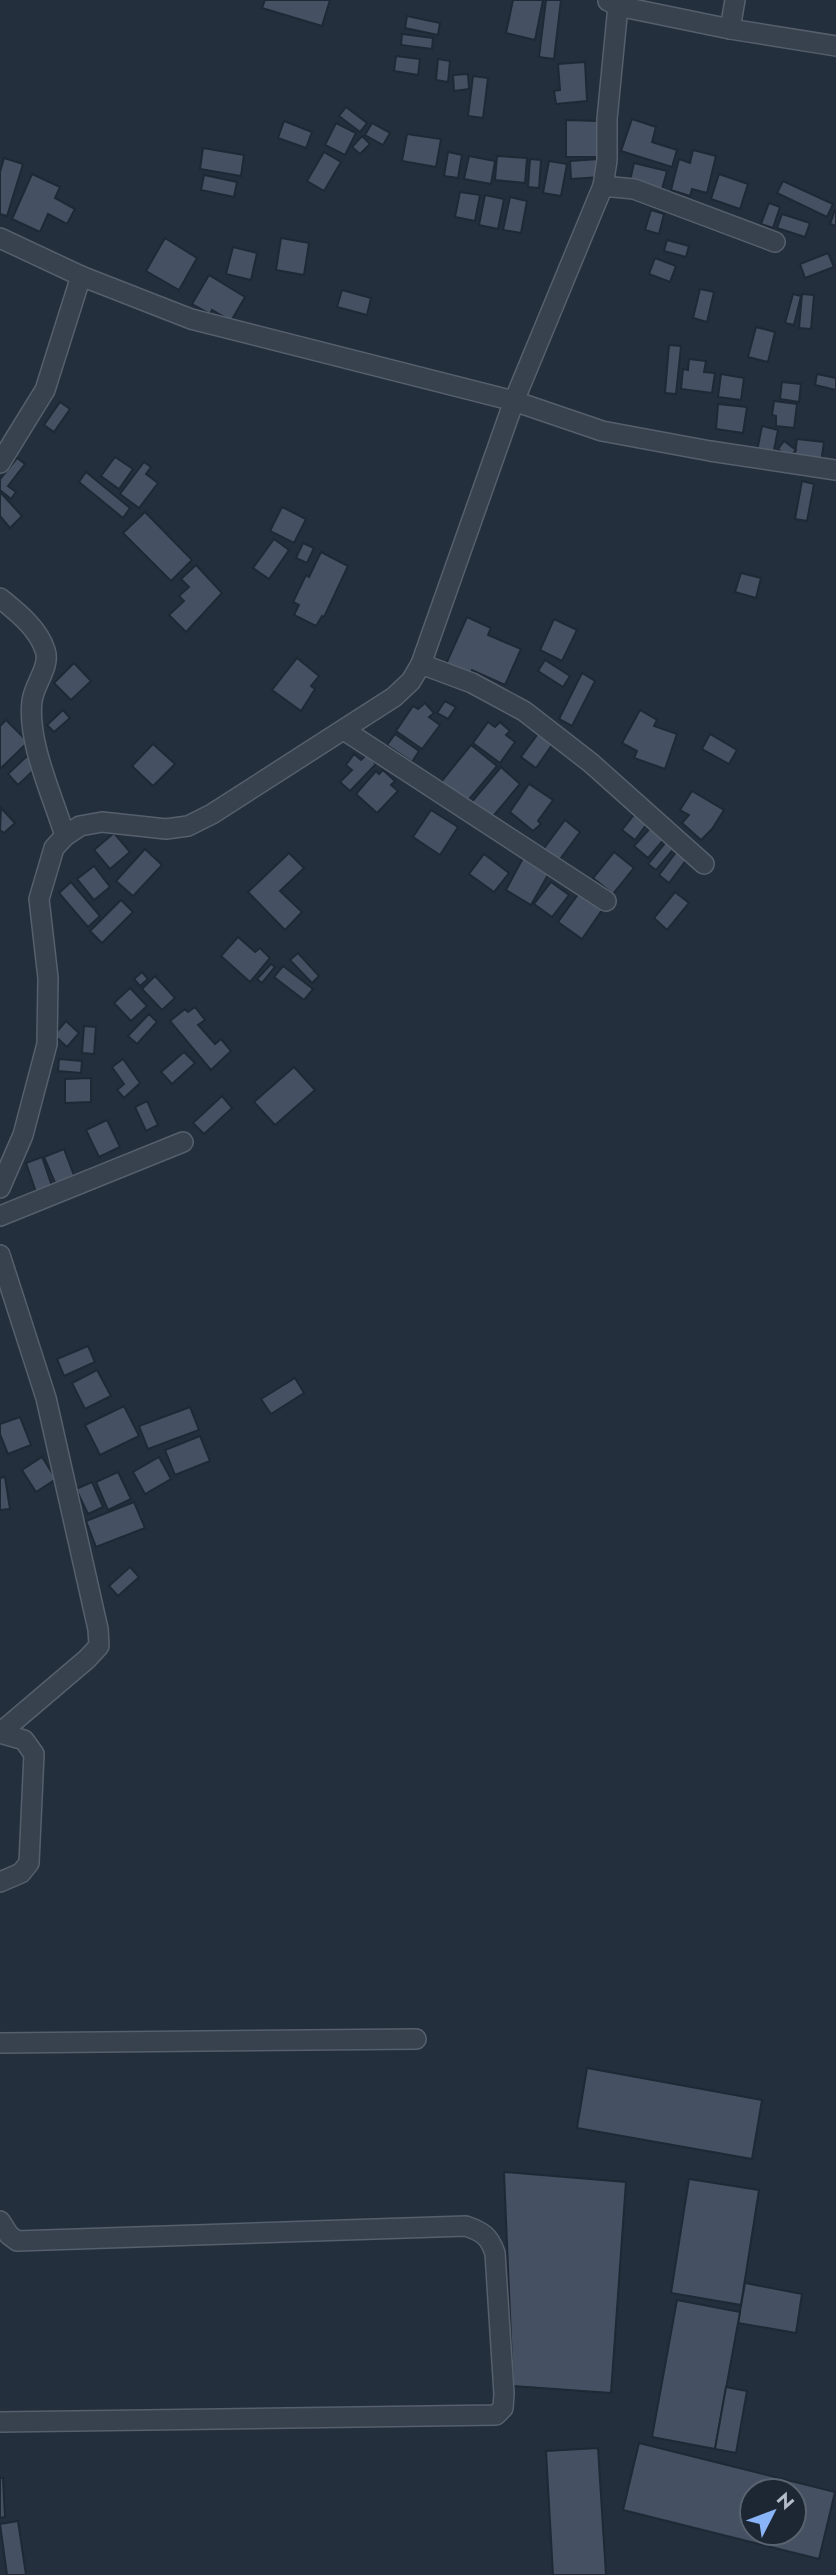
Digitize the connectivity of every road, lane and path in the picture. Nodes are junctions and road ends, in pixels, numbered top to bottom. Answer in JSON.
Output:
{"nodes":[{"id":1,"x":735,"y":0,"type":"edge"},
{"id":2,"x":613,"y":3,"type":"edge"},
{"id":3,"x":730,"y":29,"type":"junction"},
{"id":4,"x":836,"y":46,"type":"edge"},
{"id":5,"x":603,"y":186,"type":"junction"},
{"id":6,"x":0,"y":238,"type":"edge"},
{"id":7,"x":775,"y":242,"type":"dead end"},
{"id":8,"x":81,"y":276,"type":"junction"},
{"id":9,"x":514,"y":401,"type":"junction"},
{"id":10,"x":0,"y":463,"type":"edge"},
{"id":11,"x":836,"y":470,"type":"edge"},
{"id":12,"x":0,"y":598,"type":"edge"},
{"id":13,"x":421,"y":664,"type":"junction"},
{"id":14,"x":344,"y":730,"type":"junction"},
{"id":15,"x":65,"y":836,"type":"junction"},
{"id":16,"x":704,"y":864,"type":"dead end"},
{"id":17,"x":606,"y":901,"type":"dead end"},
{"id":18,"x":183,"y":1142,"type":"dead end"},
{"id":19,"x":0,"y":1188,"type":"edge"},
{"id":20,"x":0,"y":1216,"type":"edge"},
{"id":21,"x":0,"y":1255,"type":"edge"},
{"id":22,"x":0,"y":1882,"type":"edge"},
{"id":23,"x":416,"y":2039,"type":"dead end"},
{"id":24,"x":0,"y":2043,"type":"edge"},
{"id":25,"x":0,"y":2221,"type":"edge"},
{"id":26,"x":0,"y":2422,"type":"edge"}],
"edges":[{"from":1,"to":3,"type":"street"},
{"from":2,"to":3,"type":"street"},
{"from":2,"to":5,"type":"street"},
{"from":3,"to":4,"type":"street"},
{"from":5,"to":7,"type":"street"},
{"from":5,"to":9,"type":"street"},
{"from":6,"to":8,"type":"street"},
{"from":8,"to":9,"type":"street"},
{"from":8,"to":10,"type":"street"},
{"from":9,"to":11,"type":"street"},
{"from":9,"to":13,"type":"street"},
{"from":12,"to":15,"type":"street"},
{"from":13,"to":14,"type":"street"},
{"from":13,"to":16,"type":"street"},
{"from":14,"to":15,"type":"street"},
{"from":14,"to":17,"type":"street"},
{"from":15,"to":19,"type":"street"},
{"from":18,"to":20,"type":"street"},
{"from":21,"to":22,"type":"street"},
{"from":23,"to":24,"type":"street"},
{"from":25,"to":26,"type":"street"}]}
